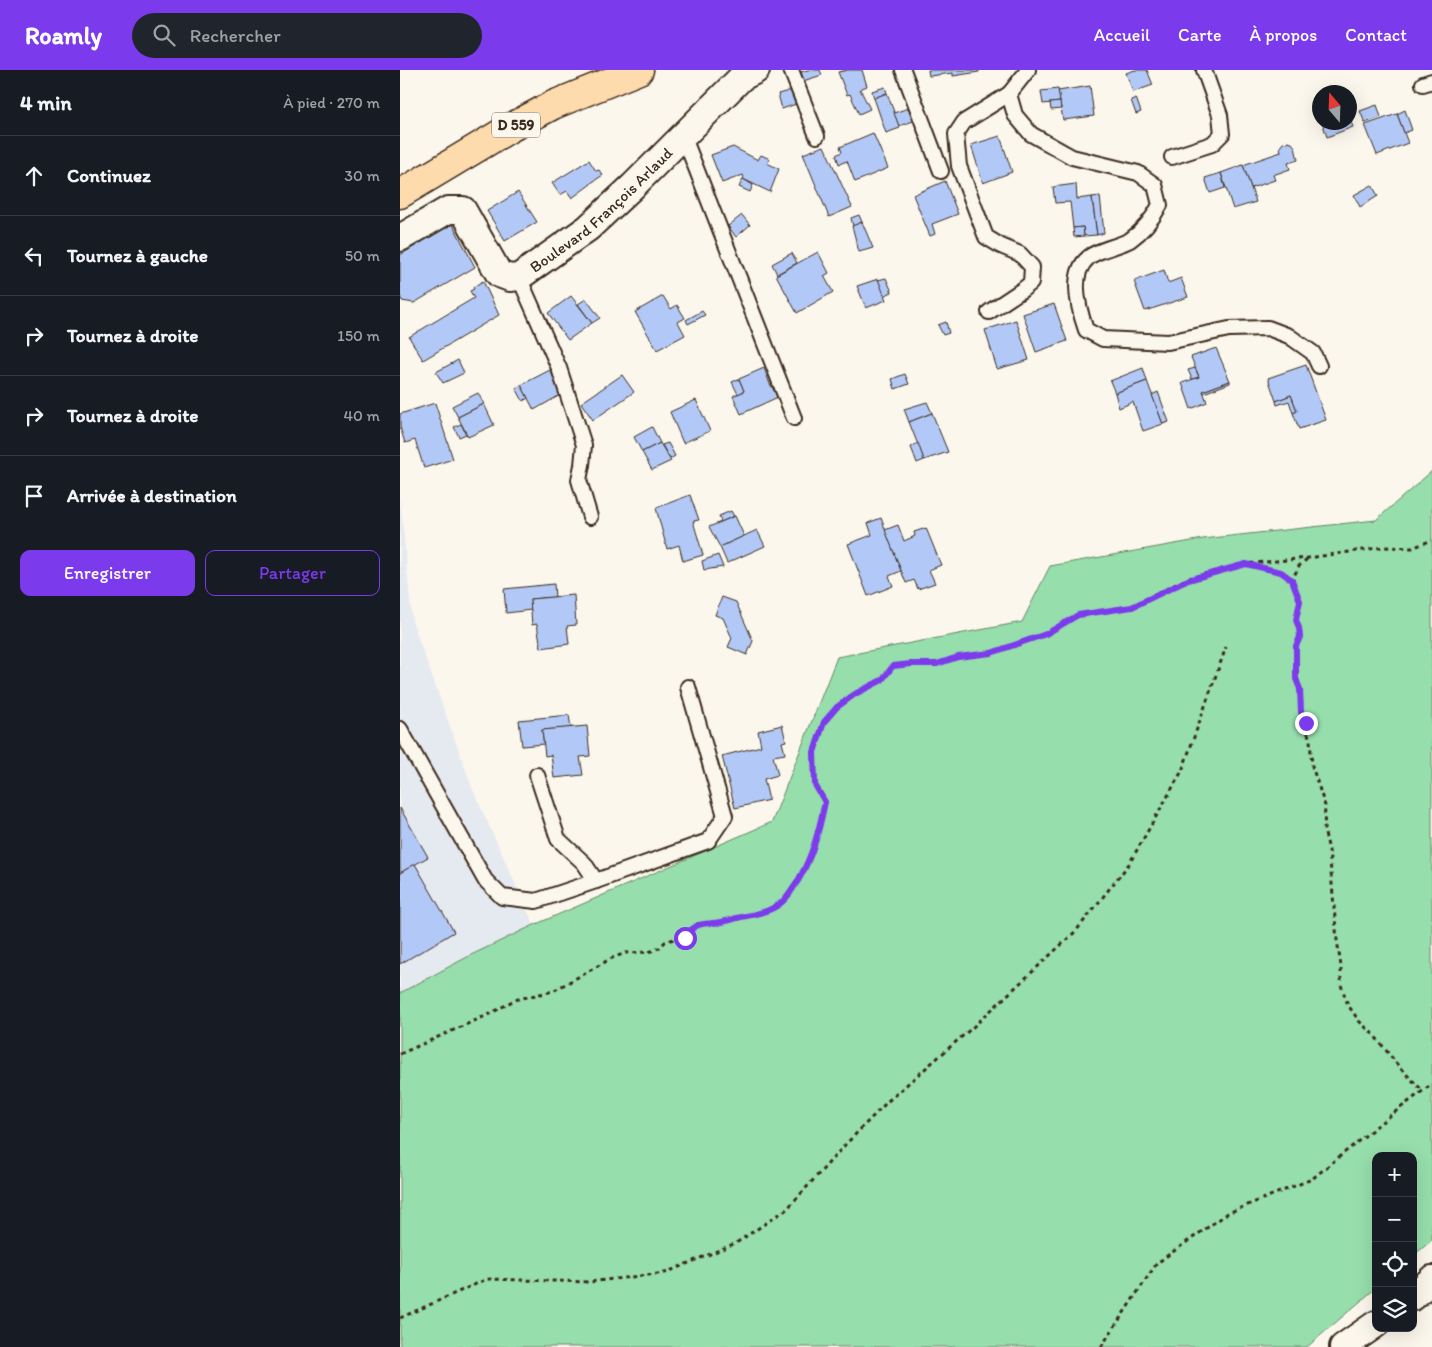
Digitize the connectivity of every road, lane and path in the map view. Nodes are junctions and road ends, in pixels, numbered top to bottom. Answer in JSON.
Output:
{"nodes":[{"id":1,"x":639,"y":70,"type":"edge"},
{"id":2,"x":756,"y":70,"type":"edge"},
{"id":3,"x":791,"y":70,"type":"edge"},
{"id":4,"x":903,"y":70,"type":"edge"},
{"id":5,"x":1028,"y":70,"type":"edge"},
{"id":6,"x":1204,"y":70,"type":"edge"},
{"id":7,"x":1009,"y":94,"type":"junction"},
{"id":8,"x":683,"y":135,"type":"junction"},
{"id":9,"x":817,"y":136,"type":"dead end"},
{"id":10,"x":1172,"y":157,"type":"dead end"},
{"id":11,"x":942,"y":171,"type":"dead end"},
{"id":12,"x":400,"y":194,"type":"edge"},
{"id":13,"x":400,"y":238,"type":"edge"},
{"id":14,"x":519,"y":277,"type":"junction"},
{"id":15,"x":989,"y":312,"type":"dead end"},
{"id":16,"x":1319,"y":366,"type":"dead end"},
{"id":17,"x":794,"y":418,"type":"dead end"},
{"id":18,"x":590,"y":517,"type":"dead end"},
{"id":19,"x":1432,"y":540,"type":"edge"},
{"id":20,"x":1308,"y":558,"type":"junction"},
{"id":21,"x":1246,"y":564,"type":"junction"},
{"id":22,"x":1292,"y":580,"type":"junction"},
{"id":23,"x":1226,"y":647,"type":"dead end"},
{"id":24,"x":688,"y":687,"type":"dead end"},
{"id":25,"x":400,"y":729,"type":"edge"},
{"id":26,"x":537,"y":775,"type":"dead end"},
{"id":27,"x":596,"y":882,"type":"junction"},
{"id":28,"x":400,"y":1054,"type":"edge"},
{"id":29,"x":1432,"y":1084,"type":"edge"},
{"id":30,"x":1423,"y":1091,"type":"junction"},
{"id":31,"x":1432,"y":1279,"type":"edge"},
{"id":32,"x":1417,"y":1293,"type":"edge"},
{"id":33,"x":400,"y":1318,"type":"edge"},
{"id":34,"x":1372,"y":1328,"type":"edge"},
{"id":35,"x":1354,"y":1345,"type":"edge"},
{"id":36,"x":1101,"y":1347,"type":"edge"}],
"edges":[{"from":1,"to":12,"type":"main road","number":"D 559"},
{"from":2,"to":8,"type":"street","name":"Boulevard François Arlaud"},
{"from":3,"to":9,"type":"lane"},
{"from":4,"to":11,"type":"lane"},
{"from":5,"to":7,"type":"lane"},
{"from":6,"to":10,"type":"lane"},
{"from":7,"to":15,"type":"lane"},
{"from":7,"to":16,"type":"lane"},
{"from":8,"to":14,"type":"street","name":"Boulevard François Arlaud"},
{"from":8,"to":17,"type":"lane"},
{"from":13,"to":14,"type":"street","name":"Boulevard François Arlaud"},
{"from":14,"to":18,"type":"lane"},
{"from":19,"to":20,"type":"path"},
{"from":20,"to":21,"type":"path"},
{"from":20,"to":22,"type":"path"},
{"from":21,"to":22,"type":"path"},
{"from":21,"to":28,"type":"path"},
{"from":22,"to":30,"type":"path"},
{"from":23,"to":33,"type":"path"},
{"from":24,"to":27,"type":"lane"},
{"from":25,"to":27,"type":"lane"},
{"from":26,"to":27,"type":"lane"},
{"from":29,"to":30,"type":"path"},
{"from":30,"to":36,"type":"path"},
{"from":31,"to":32,"type":"street"},
{"from":34,"to":35,"type":"street"}]}
